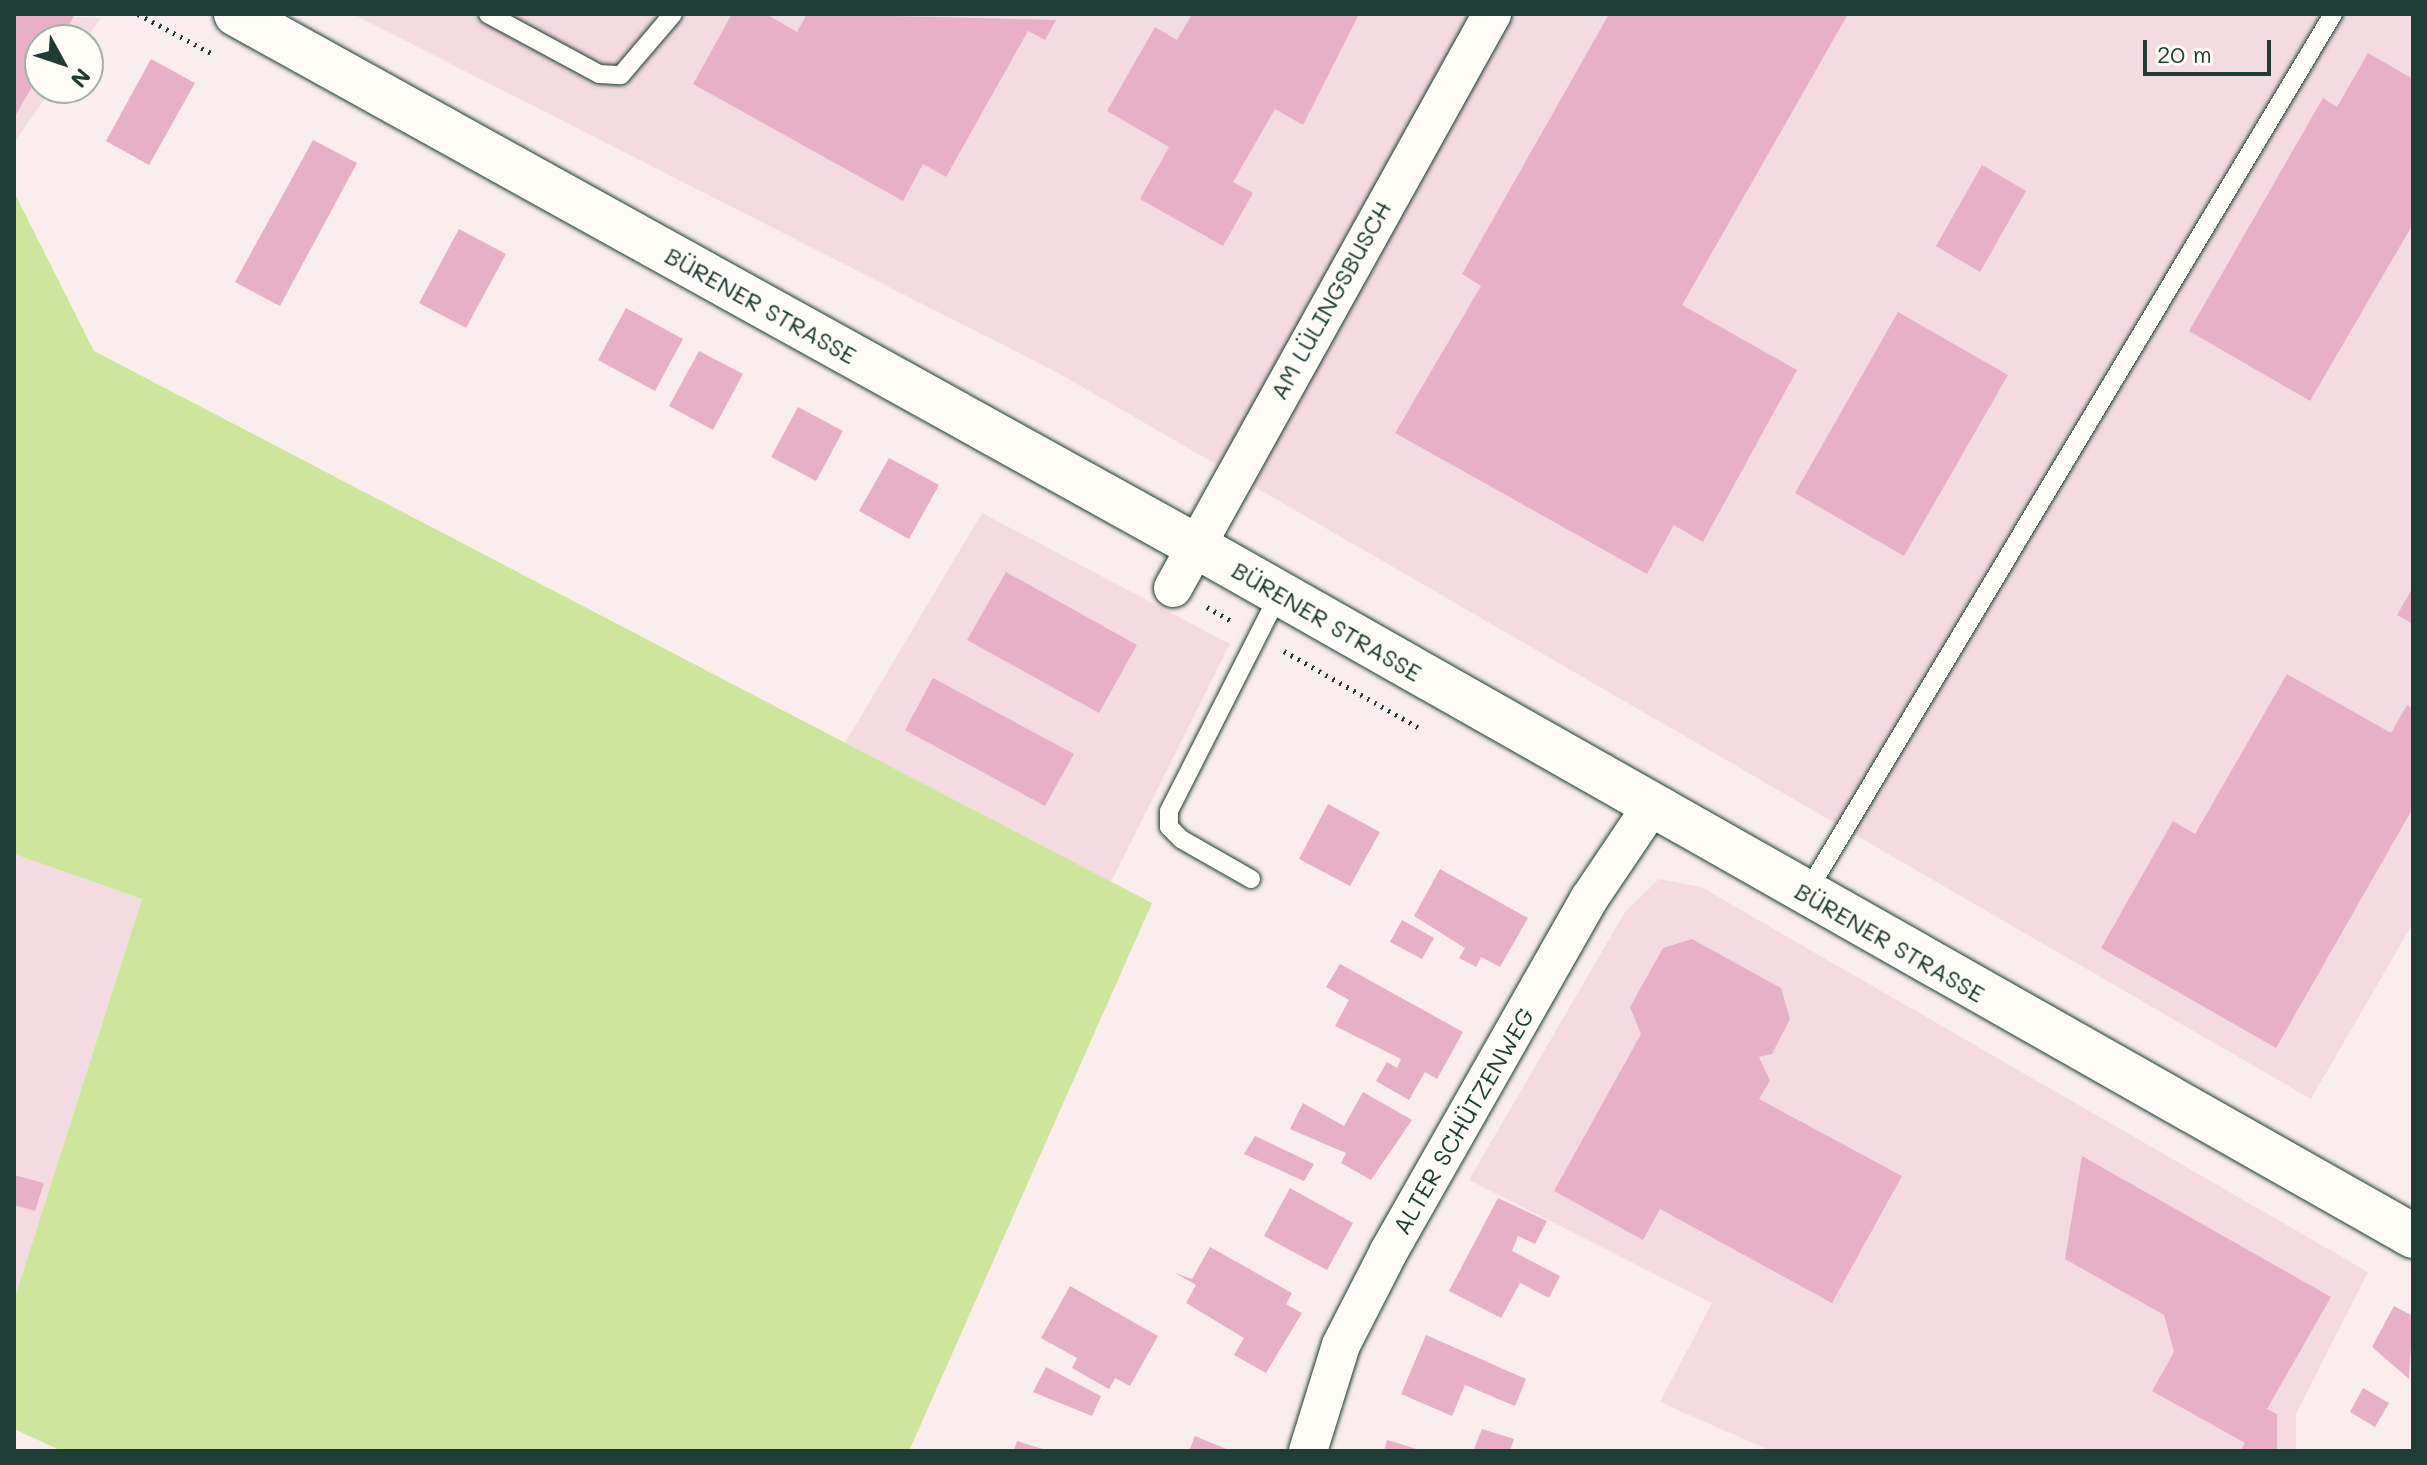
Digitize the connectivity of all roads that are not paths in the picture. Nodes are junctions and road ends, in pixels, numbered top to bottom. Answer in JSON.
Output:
{"nodes":[{"id":1,"x":236,"y":14,"type":"edge"},
{"id":2,"x":488,"y":14,"type":"edge"},
{"id":3,"x":673,"y":14,"type":"edge"},
{"id":4,"x":1492,"y":14,"type":"edge"},
{"id":5,"x":2333,"y":14,"type":"edge"},
{"id":6,"x":1196,"y":546,"type":"junction"},
{"id":7,"x":1173,"y":588,"type":"dead end"},
{"id":8,"x":1279,"y":594,"type":"junction"},
{"id":9,"x":1651,"y":807,"type":"junction"},
{"id":10,"x":1251,"y":879,"type":"dead end"},
{"id":11,"x":1805,"y":894,"type":"junction"},
{"id":12,"x":2413,"y":1236,"type":"edge"},
{"id":13,"x":1308,"y":1451,"type":"edge"}],
"edges":[{"from":1,"to":6,"type":"main road","name":"BÜRENER STRASSE"},
{"from":2,"to":3,"type":"lane"},
{"from":4,"to":6,"type":"street","name":"AM LÜLINGSBUSCH"},
{"from":5,"to":11,"type":"lane"},
{"from":6,"to":7,"type":"street","name":"AM LÜLINGSBUSCH"},
{"from":6,"to":8,"type":"main road","name":"BÜRENER STRASSE"},
{"from":8,"to":9,"type":"main road","name":"BÜRENER STRASSE"},
{"from":8,"to":10,"type":"lane"},
{"from":9,"to":11,"type":"main road","name":"BÜRENER STRASSE"},
{"from":9,"to":13,"type":"street","name":"ALTER SCHÜTZENWEG"},
{"from":11,"to":12,"type":"main road","name":"BÜRENER STRASSE"}]}
